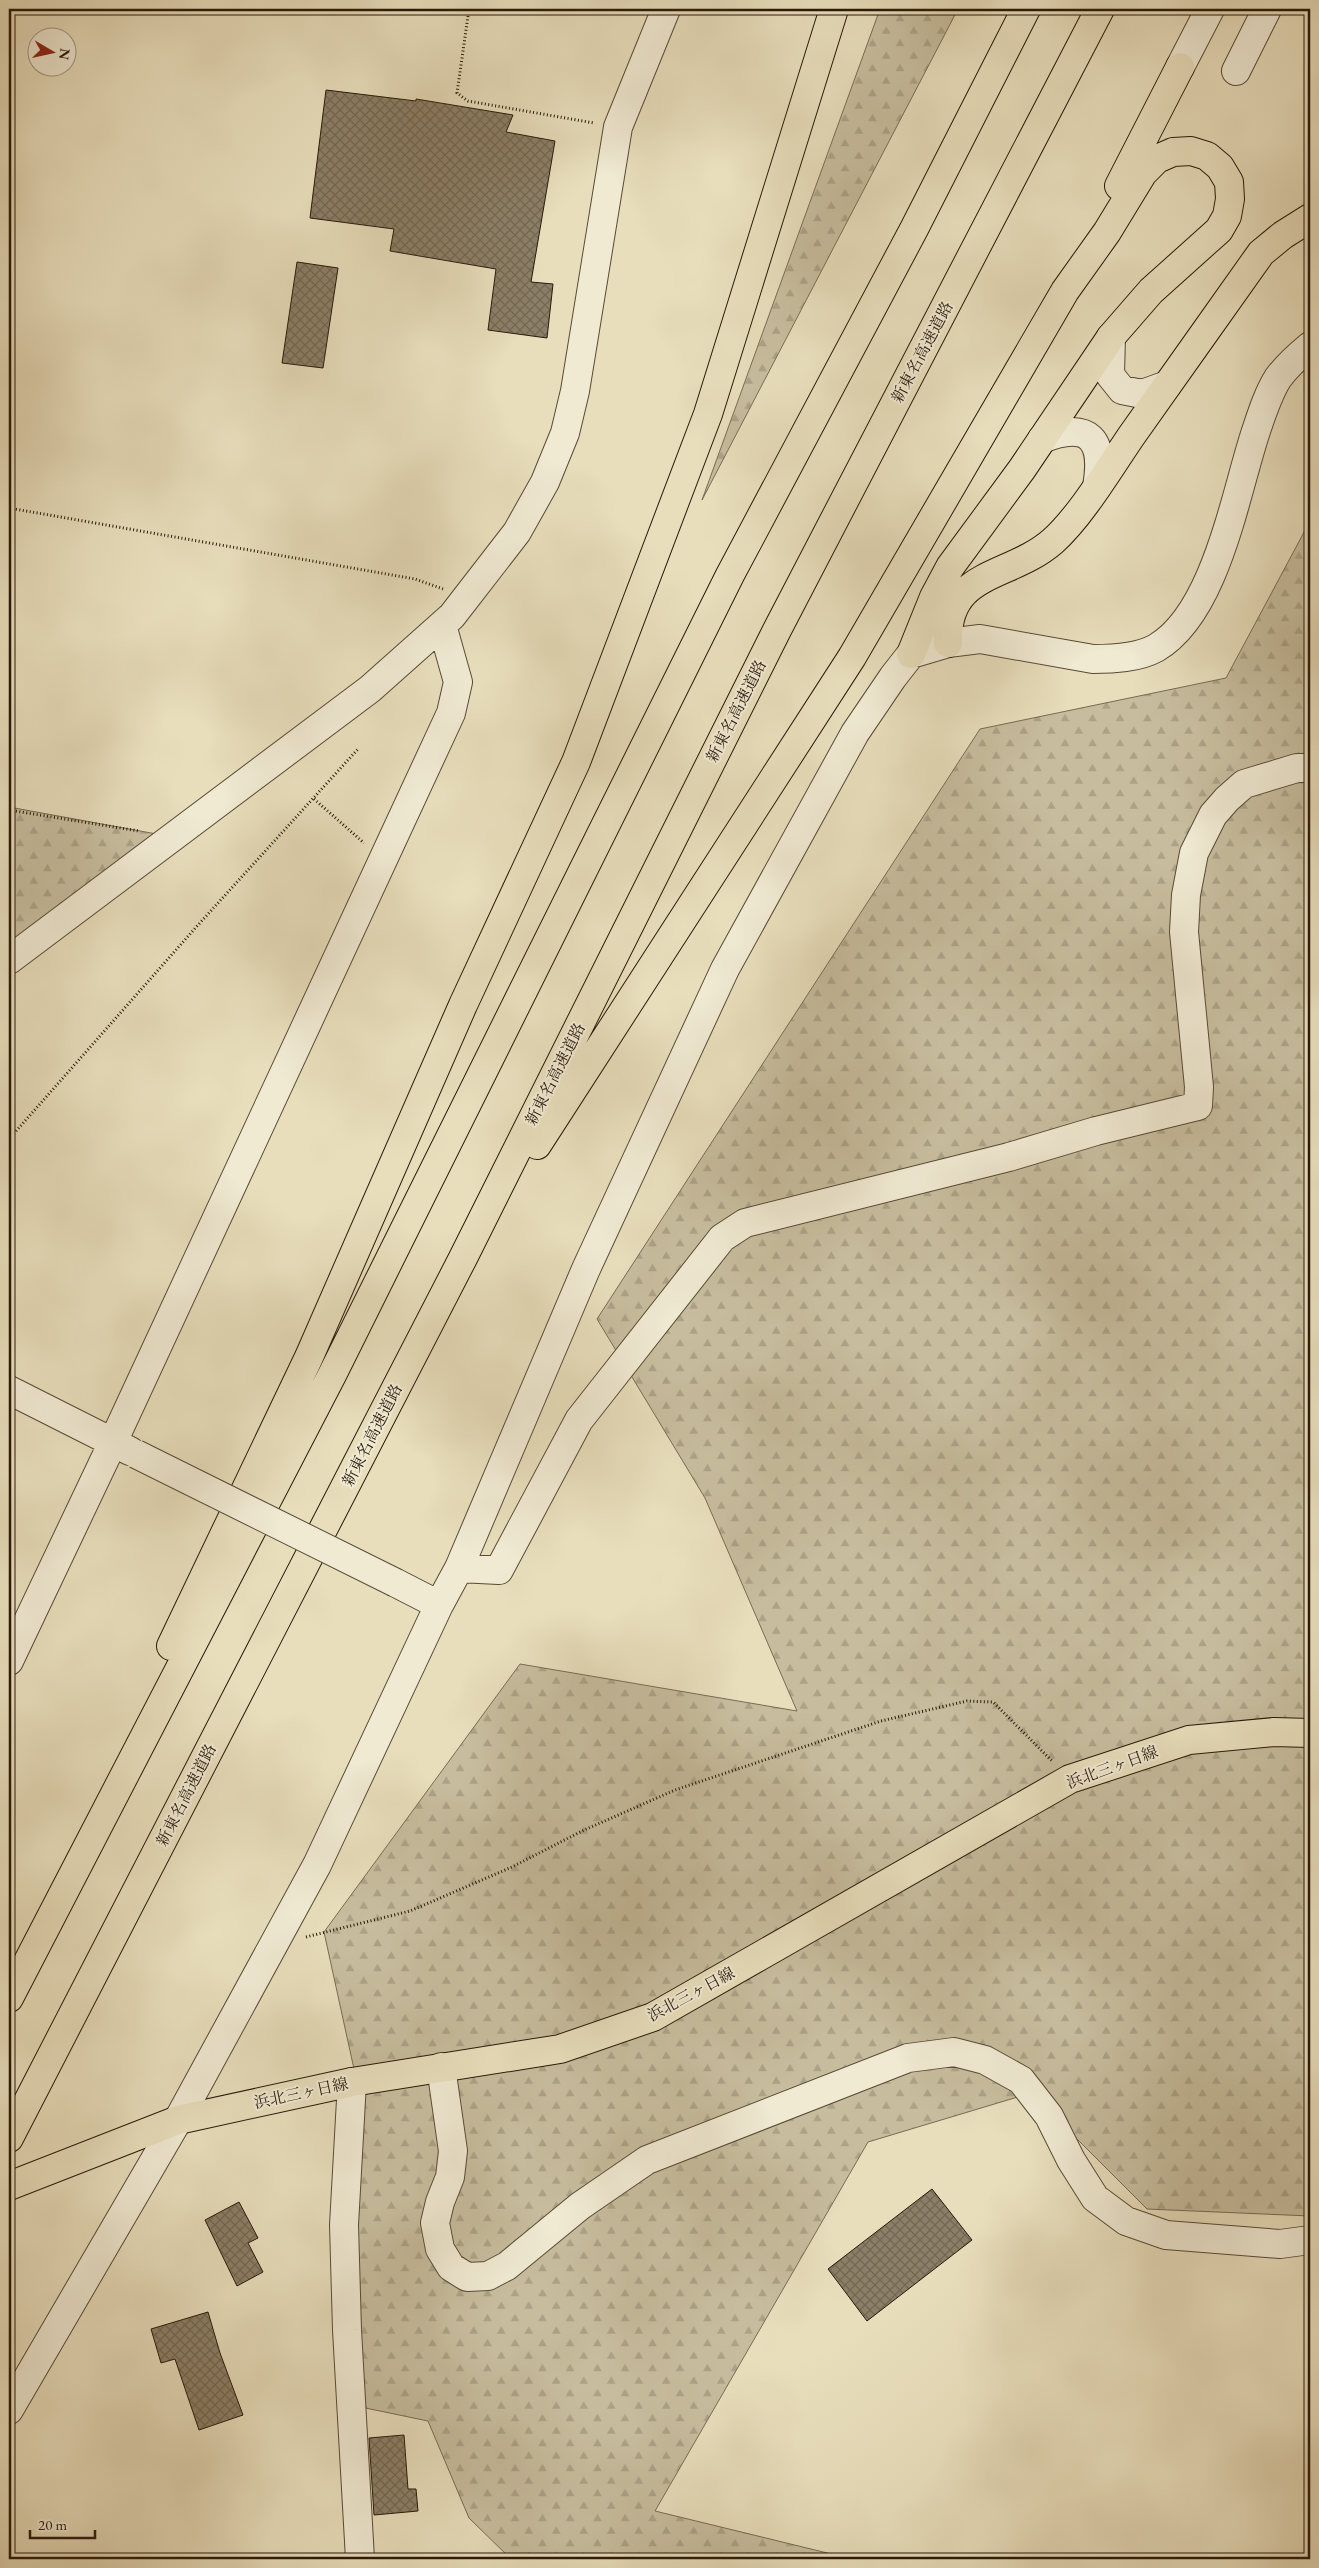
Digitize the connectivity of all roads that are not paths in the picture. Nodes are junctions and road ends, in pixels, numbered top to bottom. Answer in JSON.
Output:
{"nodes":[{"id":1,"x":666,"y":9,"type":"edge"},
{"id":2,"x":834,"y":9,"type":"edge"},
{"id":3,"x":1026,"y":9,"type":"edge"},
{"id":4,"x":1100,"y":9,"type":"edge"},
{"id":5,"x":1210,"y":9,"type":"edge"},
{"id":6,"x":1267,"y":9,"type":"edge"},
{"id":7,"x":1180,"y":67,"type":"joint"},
{"id":8,"x":1236,"y":71,"type":"dead end"},
{"id":9,"x":1310,"y":218,"type":"edge"},
{"id":10,"x":1065,"y":291,"type":"junction"},
{"id":11,"x":1112,"y":337,"type":"junction"},
{"id":12,"x":1310,"y":346,"type":"edge"},
{"id":13,"x":1167,"y":385,"type":"junction"},
{"id":14,"x":1042,"y":439,"type":"junction"},
{"id":15,"x":1096,"y":487,"type":"junction"},
{"id":16,"x":442,"y":625,"type":"junction"},
{"id":17,"x":948,"y":643,"type":"junction"},
{"id":18,"x":911,"y":654,"type":"junction"},
{"id":19,"x":1310,"y":768,"type":"edge"},
{"id":20,"x":9,"y":960,"type":"edge"},
{"id":21,"x":463,"y":1258,"type":"junction"},
{"id":22,"x":9,"y":1390,"type":"edge"},
{"id":23,"x":124,"y":1448,"type":"junction"},
{"id":24,"x":459,"y":1568,"type":"junction"},
{"id":25,"x":439,"y":1605,"type":"junction"},
{"id":26,"x":9,"y":1661,"type":"edge"},
{"id":27,"x":1310,"y":1733,"type":"edge"},
{"id":28,"x":9,"y":1989,"type":"edge"},
{"id":29,"x":9,"y":1998,"type":"edge"},
{"id":30,"x":441,"y":2068,"type":"junction"},
{"id":31,"x":352,"y":2082,"type":"junction"},
{"id":32,"x":178,"y":2120,"type":"junction"},
{"id":33,"x":9,"y":2138,"type":"edge"},
{"id":34,"x":9,"y":2186,"type":"edge"},
{"id":35,"x":1310,"y":2240,"type":"edge"},
{"id":36,"x":9,"y":2410,"type":"edge"},
{"id":37,"x":360,"y":2559,"type":"edge"}],
"edges":[{"from":1,"to":16,"type":"street"},
{"from":2,"to":28,"type":"main road"},
{"from":3,"to":29,"type":"main road"},
{"from":4,"to":21,"type":"main road","name":"新東名高速道路"},
{"from":5,"to":7,"type":"street"},
{"from":6,"to":8,"type":"street"},
{"from":7,"to":10,"type":"main road"},
{"from":9,"to":13,"type":"main road"},
{"from":10,"to":11,"type":"main road"},
{"from":10,"to":21,"type":"main road"},
{"from":11,"to":13,"type":"street"},
{"from":11,"to":14,"type":"main road"},
{"from":12,"to":17,"type":"street"},
{"from":13,"to":15,"type":"main road"},
{"from":14,"to":15,"type":"street"},
{"from":14,"to":18,"type":"main road"},
{"from":15,"to":17,"type":"main road"},
{"from":16,"to":20,"type":"street"},
{"from":16,"to":23,"type":"street"},
{"from":17,"to":18,"type":"street"},
{"from":18,"to":24,"type":"street"},
{"from":19,"to":24,"type":"street"},
{"from":21,"to":33,"type":"main road","name":"新東名高速道路"},
{"from":22,"to":23,"type":"street"},
{"from":23,"to":25,"type":"street","bridge":true},
{"from":23,"to":26,"type":"street"},
{"from":24,"to":25,"type":"street"},
{"from":25,"to":32,"type":"street"},
{"from":27,"to":30,"type":"main road","name":"浜北三ヶ日線"},
{"from":30,"to":31,"type":"main road","name":"浜北三ヶ日線"},
{"from":30,"to":35,"type":"street"},
{"from":31,"to":32,"type":"main road","name":"浜北三ヶ日線"},
{"from":31,"to":37,"type":"street"},
{"from":32,"to":34,"type":"main road","name":"浜北三ヶ日線"},
{"from":32,"to":36,"type":"street"}]}
